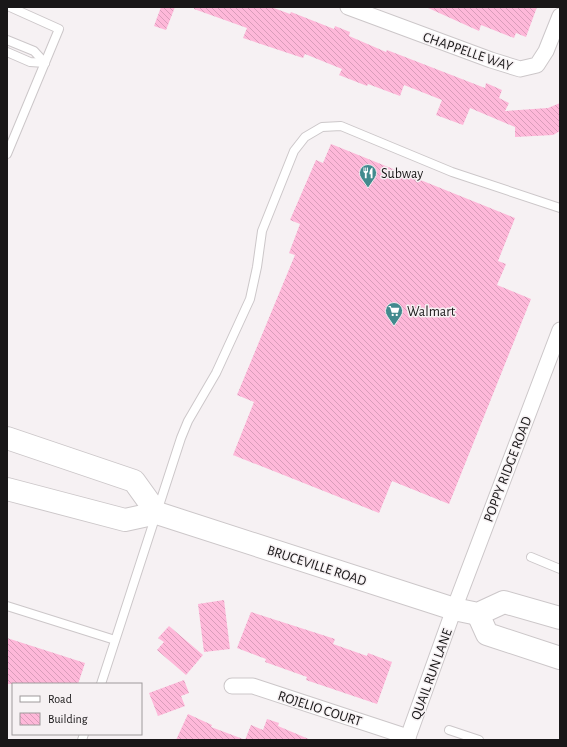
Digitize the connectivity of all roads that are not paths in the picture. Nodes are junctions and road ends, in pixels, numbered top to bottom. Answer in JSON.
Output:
{"nodes":[{"id":1,"x":10,"y":7,"type":"edge"},
{"id":2,"x":348,"y":7,"type":"edge"},
{"id":3,"x":560,"y":16,"type":"edge"},
{"id":4,"x":7,"y":40,"type":"edge"},
{"id":5,"x":7,"y":52,"type":"edge"},
{"id":6,"x":45,"y":62,"type":"junction"},
{"id":7,"x":7,"y":154,"type":"edge"},
{"id":8,"x":560,"y":208,"type":"edge"},
{"id":9,"x":560,"y":330,"type":"edge"},
{"id":10,"x":7,"y":438,"type":"edge"},
{"id":11,"x":7,"y":489,"type":"edge"},
{"id":12,"x":157,"y":513,"type":"junction"},
{"id":13,"x":531,"y":557,"type":"dead end"},
{"id":14,"x":560,"y":569,"type":"edge"},
{"id":15,"x":7,"y":606,"type":"edge"},
{"id":16,"x":454,"y":609,"type":"junction"},
{"id":17,"x":478,"y":614,"type":"junction"},
{"id":18,"x":560,"y":618,"type":"edge"},
{"id":19,"x":115,"y":640,"type":"junction"},
{"id":20,"x":560,"y":658,"type":"edge"},
{"id":21,"x":101,"y":683,"type":"edge"},
{"id":22,"x":232,"y":686,"type":"dead end"},
{"id":23,"x":449,"y":730,"type":"dead end"},
{"id":24,"x":408,"y":738,"type":"edge"},
{"id":25,"x":480,"y":740,"type":"edge"}],
"edges":[{"from":1,"to":6,"type":"lane"},
{"from":2,"to":3,"type":"street","name":"CHAPPELLE WAY"},
{"from":4,"to":6,"type":"lane"},
{"from":5,"to":6,"type":"lane"},
{"from":6,"to":7,"type":"lane"},
{"from":8,"to":12,"type":"lane"},
{"from":9,"to":16,"type":"street","name":"POPPY RIDGE ROAD"},
{"from":10,"to":12,"type":"main road"},
{"from":11,"to":12,"type":"main road"},
{"from":12,"to":16,"type":"main road","name":"BRUCEVILLE ROAD"},
{"from":12,"to":19,"type":"lane"},
{"from":13,"to":14,"type":"lane"},
{"from":15,"to":19,"type":"lane"},
{"from":16,"to":17,"type":"main road","name":"BRUCEVILLE ROAD"},
{"from":16,"to":24,"type":"street","name":"QUAIL RUN LANE"},
{"from":17,"to":18,"type":"main road"},
{"from":17,"to":20,"type":"main road"},
{"from":19,"to":21,"type":"lane"},
{"from":22,"to":24,"type":"street","name":"ROJELIO COURT"},
{"from":23,"to":25,"type":"lane"}]}
